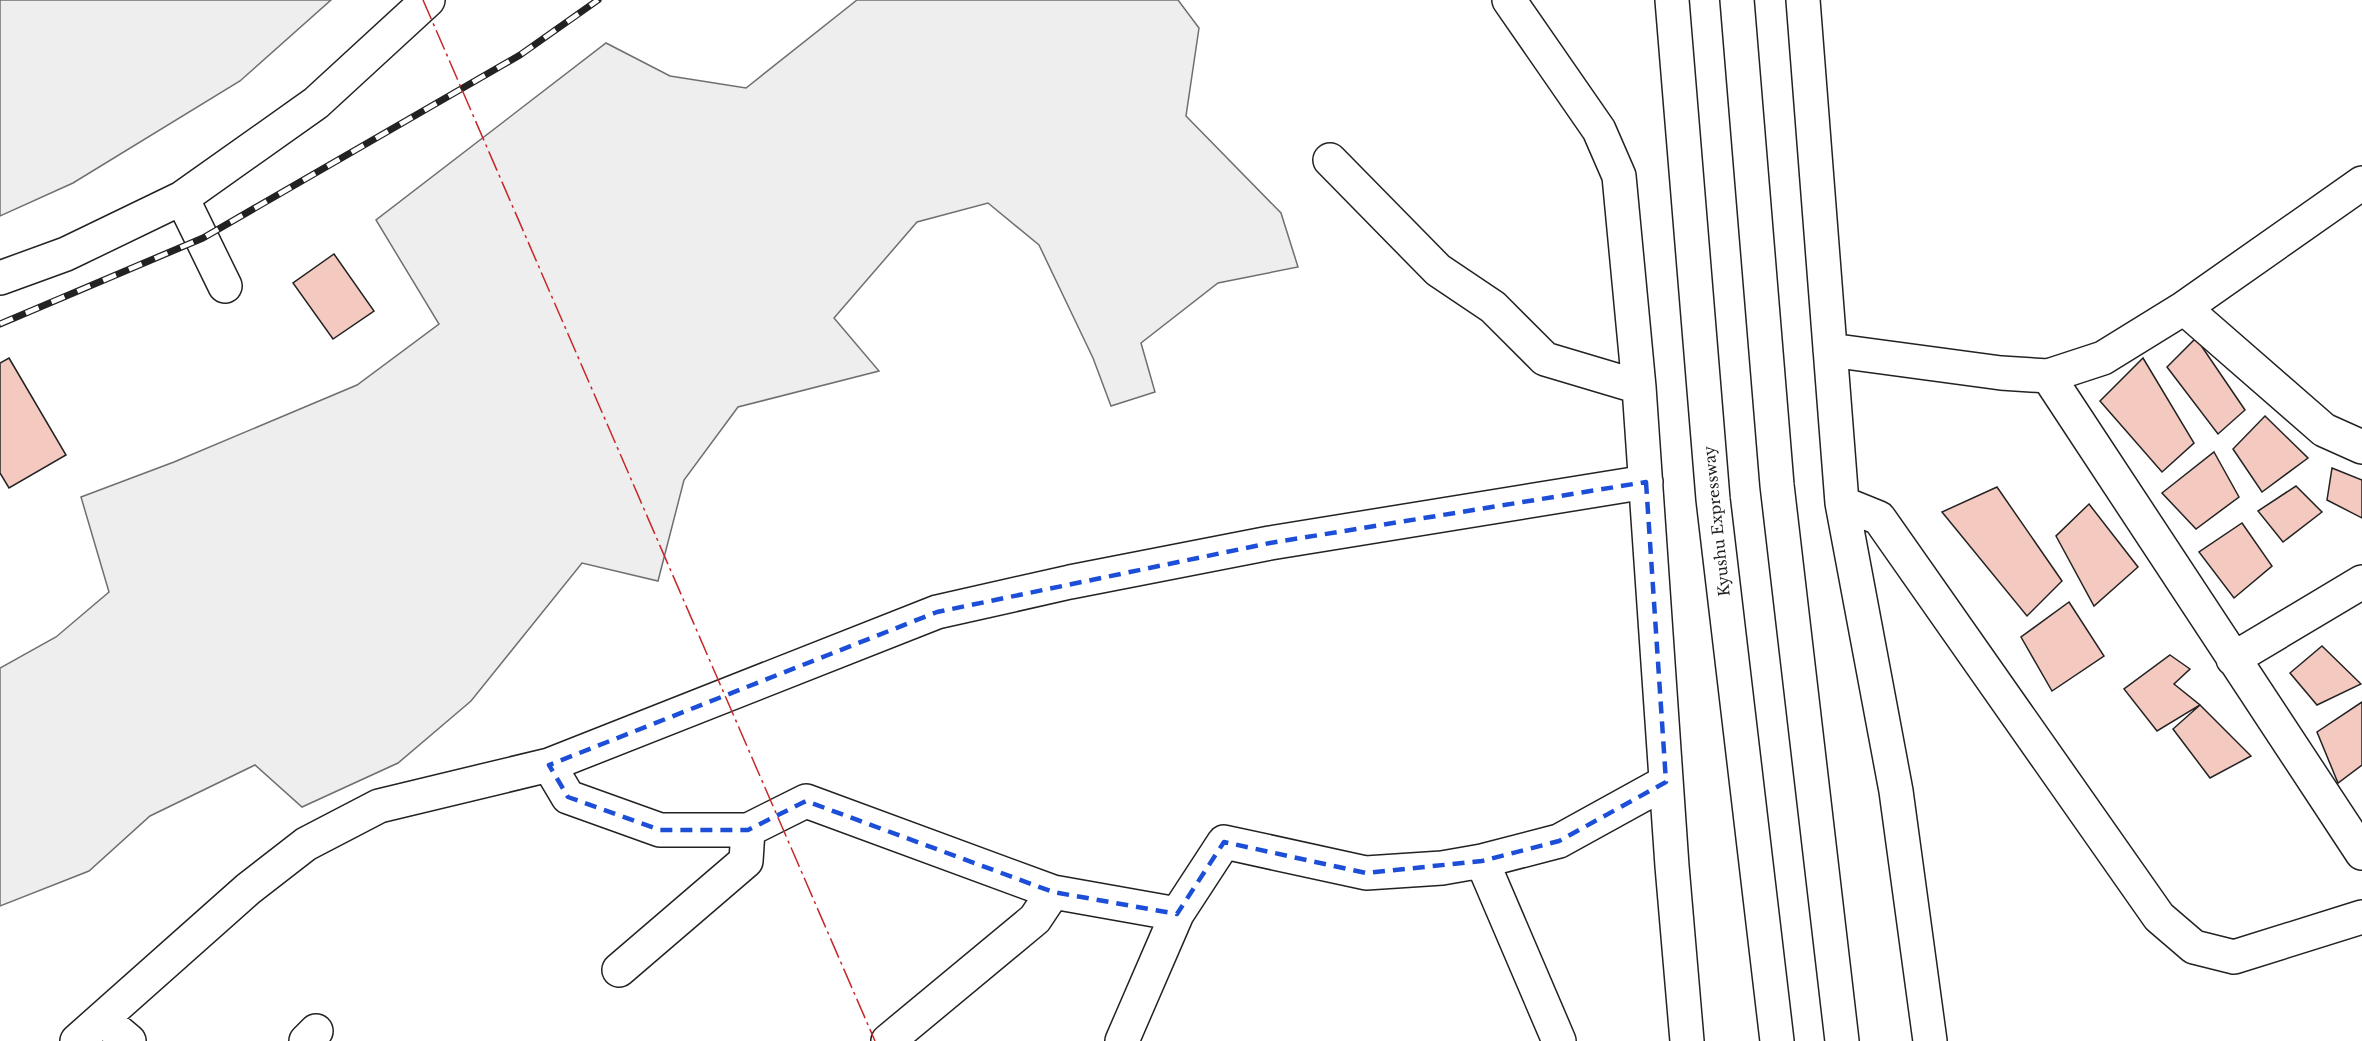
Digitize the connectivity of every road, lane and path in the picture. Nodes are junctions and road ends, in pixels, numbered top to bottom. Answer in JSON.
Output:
{"nodes":[{"id":1,"x":428,"y":0,"type":"edge"},
{"id":2,"x":1509,"y":0,"type":"edge"},
{"id":3,"x":1672,"y":0,"type":"edge"},
{"id":4,"x":1737,"y":0,"type":"edge"},
{"id":5,"x":1803,"y":0,"type":"edge"},
{"id":6,"x":1330,"y":160,"type":"dead end"},
{"id":7,"x":2362,"y":183,"type":"edge"},
{"id":8,"x":182,"y":198,"type":"junction"},
{"id":9,"x":0,"y":278,"type":"edge"},
{"id":10,"x":225,"y":286,"type":"dead end"},
{"id":11,"x":2184,"y":308,"type":"junction"},
{"id":12,"x":1830,"y":350,"type":"junction"},
{"id":13,"x":2048,"y":376,"type":"junction"},
{"id":14,"x":1640,"y":387,"type":"junction"},
{"id":15,"x":2362,"y":447,"type":"edge"},
{"id":16,"x":1646,"y":482,"type":"junction"},
{"id":17,"x":1842,"y":503,"type":"junction"},
{"id":18,"x":2362,"y":582,"type":"edge"},
{"id":19,"x":2233,"y":660,"type":"junction"},
{"id":20,"x":549,"y":765,"type":"junction"},
{"id":21,"x":1666,"y":782,"type":"junction"},
{"id":22,"x":748,"y":830,"type":"junction"},
{"id":23,"x":2362,"y":853,"type":"edge"},
{"id":24,"x":1482,"y":861,"type":"junction"},
{"id":25,"x":1053,"y":892,"type":"junction"},
{"id":26,"x":1177,"y":914,"type":"junction"},
{"id":27,"x":2362,"y":917,"type":"edge"},
{"id":28,"x":619,"y":970,"type":"dead end"},
{"id":29,"x":103,"y":1018,"type":"junction"},
{"id":30,"x":1555,"y":1040,"type":"edge"},
{"id":31,"x":77,"y":1041,"type":"edge"},
{"id":32,"x":129,"y":1041,"type":"edge"},
{"id":33,"x":888,"y":1041,"type":"edge"},
{"id":34,"x":1122,"y":1041,"type":"edge"},
{"id":35,"x":1687,"y":1041,"type":"edge"},
{"id":36,"x":1777,"y":1041,"type":"edge"},
{"id":37,"x":1842,"y":1041,"type":"edge"},
{"id":38,"x":1930,"y":1041,"type":"edge"}],
"edges":[{"from":1,"to":8,"type":"main road"},
{"from":2,"to":14,"type":"main road"},
{"from":3,"to":36,"type":"main road","name":"Kyushu Expressway"},
{"from":4,"to":37,"type":"main road"},
{"from":5,"to":12,"type":"main road"},
{"from":6,"to":14,"type":"main road"},
{"from":7,"to":11,"type":"main road"},
{"from":8,"to":9,"type":"main road"},
{"from":8,"to":10,"type":"main road"},
{"from":11,"to":13,"type":"main road"},
{"from":11,"to":15,"type":"main road"},
{"from":12,"to":13,"type":"main road"},
{"from":12,"to":17,"type":"main road"},
{"from":13,"to":19,"type":"main road"},
{"from":14,"to":16,"type":"main road"},
{"from":16,"to":20,"type":"main road"},
{"from":16,"to":21,"type":"main road"},
{"from":17,"to":27,"type":"main road"},
{"from":17,"to":38,"type":"main road"},
{"from":18,"to":19,"type":"main road"},
{"from":19,"to":23,"type":"main road"},
{"from":20,"to":22,"type":"main road"},
{"from":20,"to":29,"type":"main road"},
{"from":21,"to":24,"type":"main road"},
{"from":21,"to":35,"type":"main road"},
{"from":22,"to":25,"type":"main road"},
{"from":22,"to":28,"type":"main road"},
{"from":24,"to":26,"type":"main road"},
{"from":24,"to":30,"type":"main road"},
{"from":25,"to":26,"type":"main road"},
{"from":25,"to":33,"type":"main road"},
{"from":26,"to":34,"type":"main road"},
{"from":29,"to":31,"type":"main road"},
{"from":29,"to":32,"type":"main road"}]}
